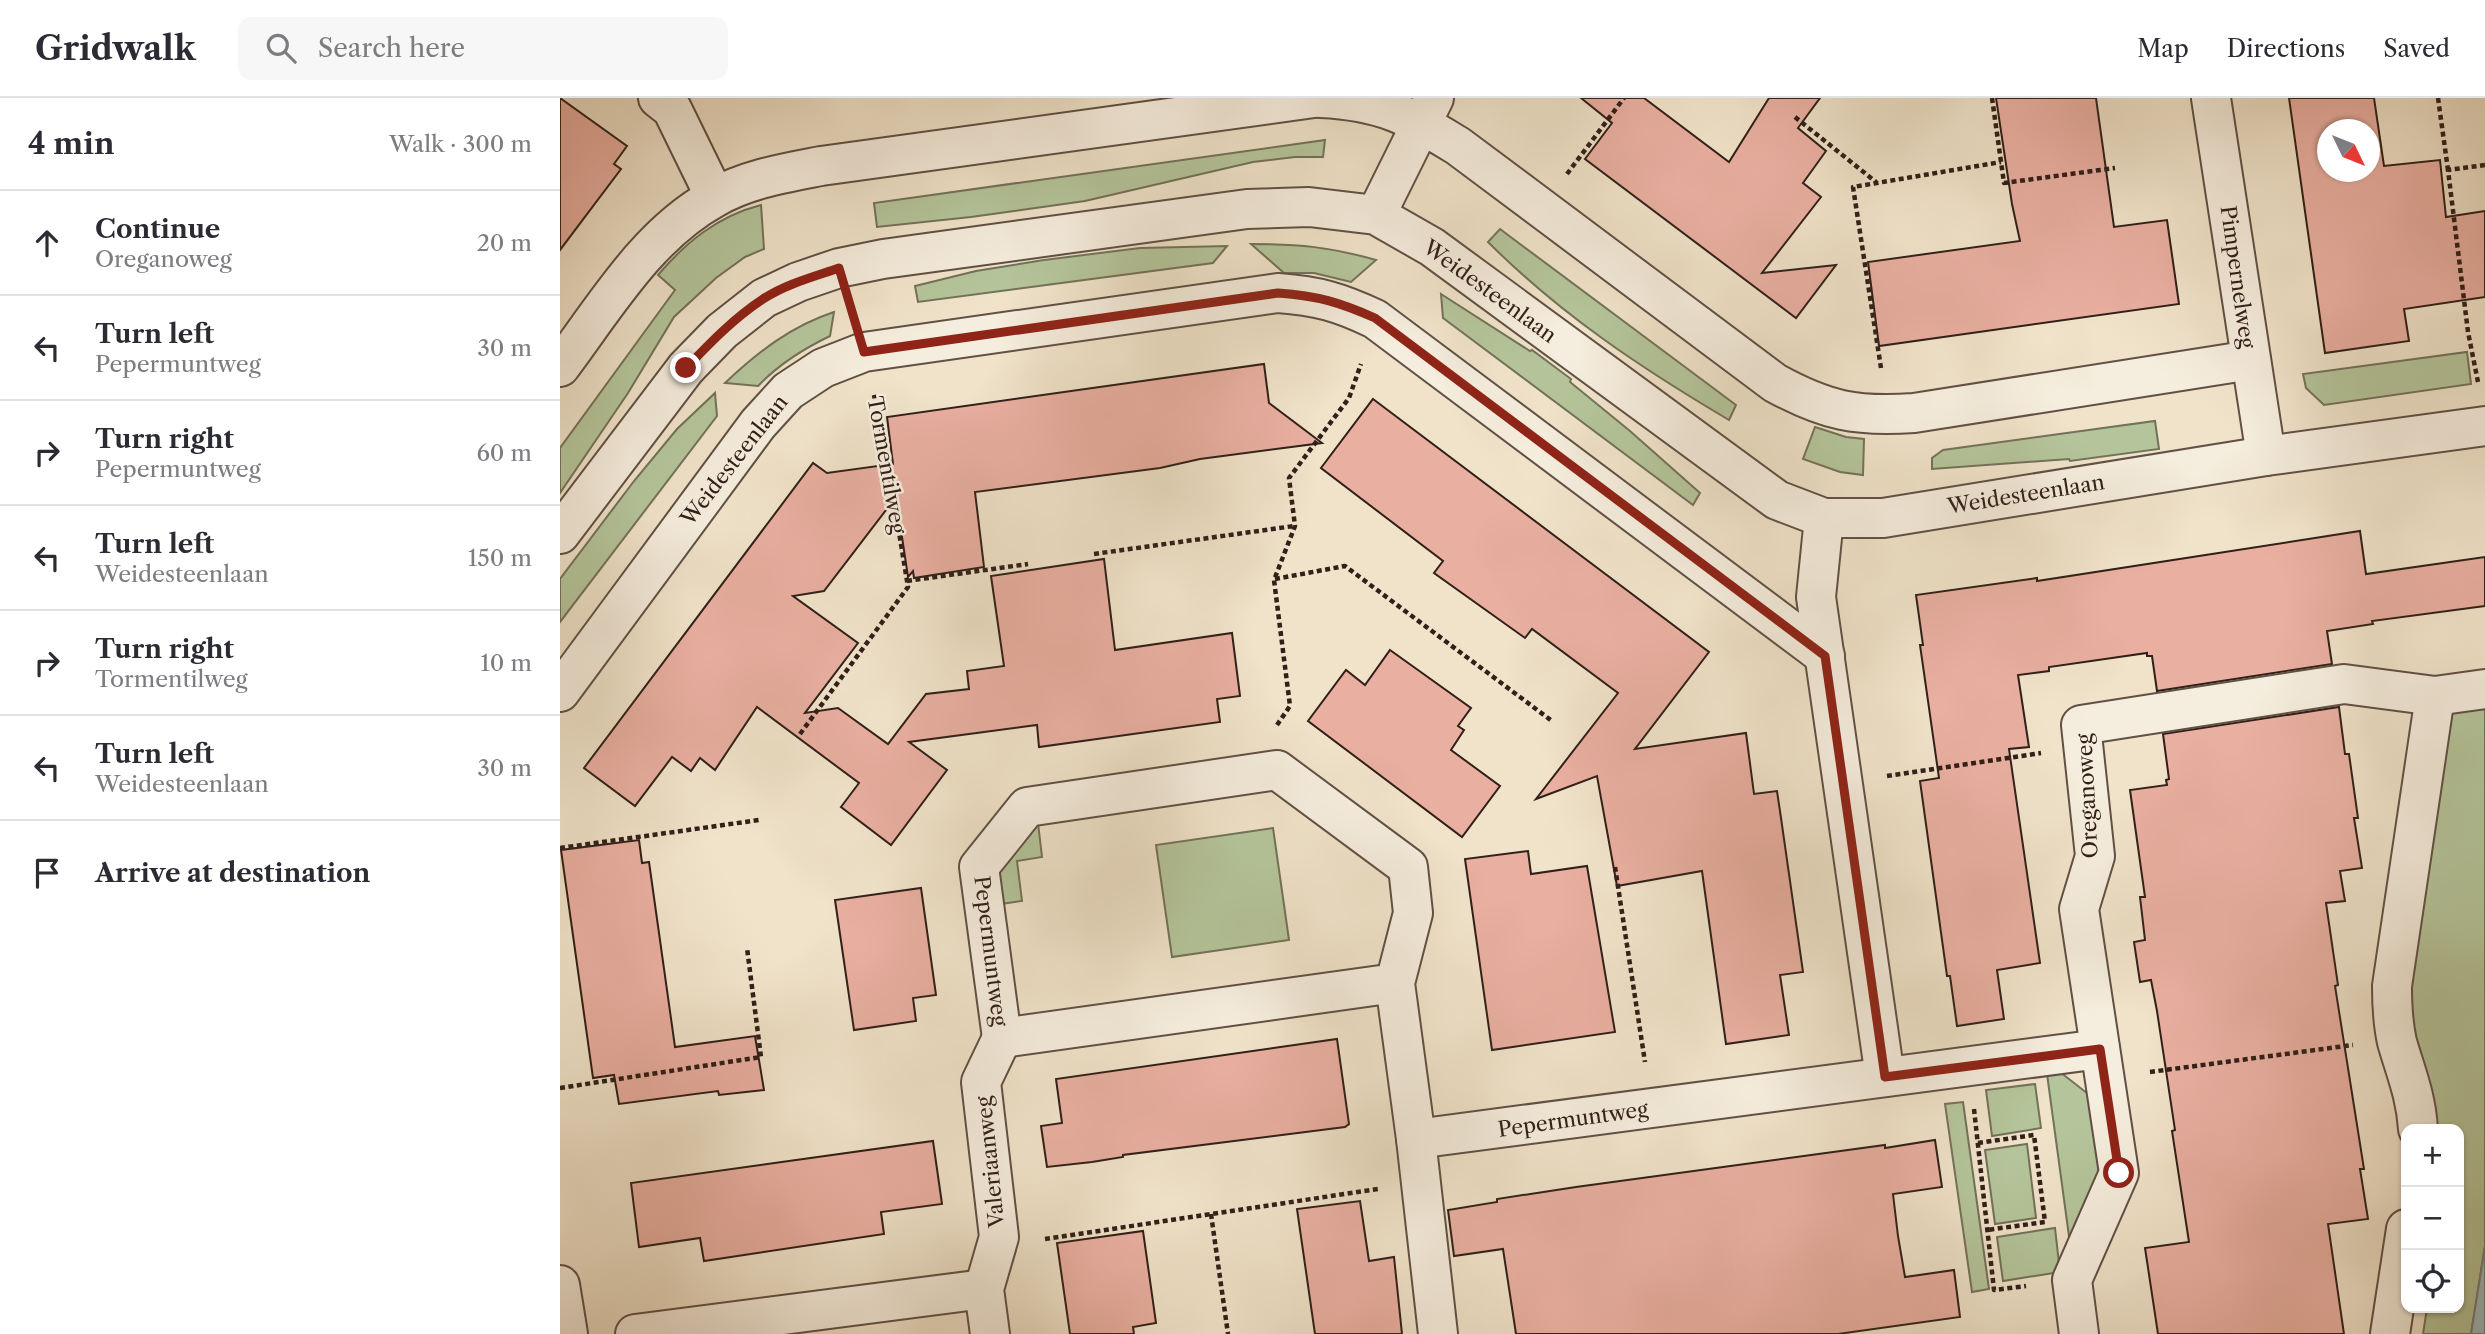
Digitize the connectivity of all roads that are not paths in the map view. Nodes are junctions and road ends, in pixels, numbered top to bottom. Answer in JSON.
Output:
{"nodes":[{"id":1,"x":658,"y":98,"type":"edge"},
{"id":2,"x":1314,"y":98,"type":"edge"},
{"id":3,"x":1321,"y":98,"type":"edge"},
{"id":4,"x":2211,"y":98,"type":"edge"},
{"id":5,"x":1428,"y":111,"type":"edge"},
{"id":6,"x":715,"y":197,"type":"junction"},
{"id":7,"x":1376,"y":215,"type":"junction"},
{"id":8,"x":2251,"y":360,"type":"junction"},
{"id":9,"x":560,"y":367,"type":"edge"},
{"id":10,"x":2483,"y":410,"type":"edge"},
{"id":11,"x":2266,"y":456,"type":"junction"},
{"id":12,"x":1824,"y":518,"type":"junction"},
{"id":13,"x":560,"y":534,"type":"edge"},
{"id":14,"x":1825,"y":656,"type":"junction"},
{"id":15,"x":2485,"y":689,"type":"edge"},
{"id":16,"x":560,"y":692,"type":"edge"},
{"id":17,"x":2435,"y":696,"type":"junction"},
{"id":18,"x":1395,"y":983,"type":"junction"},
{"id":19,"x":1002,"y":1038,"type":"junction"},
{"id":20,"x":2102,"y":1064,"type":"junction"},
{"id":21,"x":1885,"y":1077,"type":"junction"},
{"id":22,"x":2418,"y":1124,"type":"edge"},
{"id":23,"x":1416,"y":1139,"type":"junction"},
{"id":24,"x":2403,"y":1250,"type":"edge"},
{"id":25,"x":560,"y":1285,"type":"edge"},
{"id":26,"x":984,"y":1289,"type":"junction"},
{"id":27,"x":568,"y":1334,"type":"edge"},
{"id":28,"x":635,"y":1334,"type":"edge"},
{"id":29,"x":990,"y":1334,"type":"edge"},
{"id":30,"x":1438,"y":1334,"type":"edge"},
{"id":31,"x":2079,"y":1334,"type":"edge"},
{"id":32,"x":2390,"y":1334,"type":"edge"}],
"edges":[{"from":1,"to":6,"type":"street"},
{"from":2,"to":6,"type":"street"},
{"from":3,"to":5,"type":"street"},
{"from":4,"to":8,"type":"street","name":"Pimpernelweg"},
{"from":5,"to":7,"type":"street"},
{"from":5,"to":8,"type":"street"},
{"from":6,"to":9,"type":"street"},
{"from":7,"to":12,"type":"street","name":"Weidesteenlaan"},
{"from":7,"to":13,"type":"street","name":"Weidesteenlaan"},
{"from":8,"to":11,"type":"street","name":"Pimpernelweg"},
{"from":10,"to":11,"type":"street","name":"Weidesteenlaan"},
{"from":11,"to":12,"type":"street","name":"Weidesteenlaan"},
{"from":12,"to":14,"type":"street"},
{"from":14,"to":16,"type":"street","name":"Weidesteenlaan"},
{"from":14,"to":21,"type":"street"},
{"from":15,"to":17,"type":"street","name":"Oreganoweg"},
{"from":17,"to":20,"type":"street","name":"Oreganoweg"},
{"from":17,"to":22,"type":"street"},
{"from":18,"to":19,"type":"street","name":"Pepermuntweg"},
{"from":18,"to":19,"type":"street","name":"Pepermuntweg"},
{"from":18,"to":23,"type":"street"},
{"from":19,"to":26,"type":"street","name":"Valeriaanweg"},
{"from":20,"to":21,"type":"street","name":"Pepermuntweg"},
{"from":20,"to":31,"type":"street","name":"Oreganoweg"},
{"from":21,"to":23,"type":"street","name":"Pepermuntweg"},
{"from":23,"to":30,"type":"street"},
{"from":24,"to":32,"type":"street"},
{"from":25,"to":27,"type":"street"},
{"from":26,"to":28,"type":"street"},
{"from":26,"to":29,"type":"street","name":"Valeriaanweg"}]}
